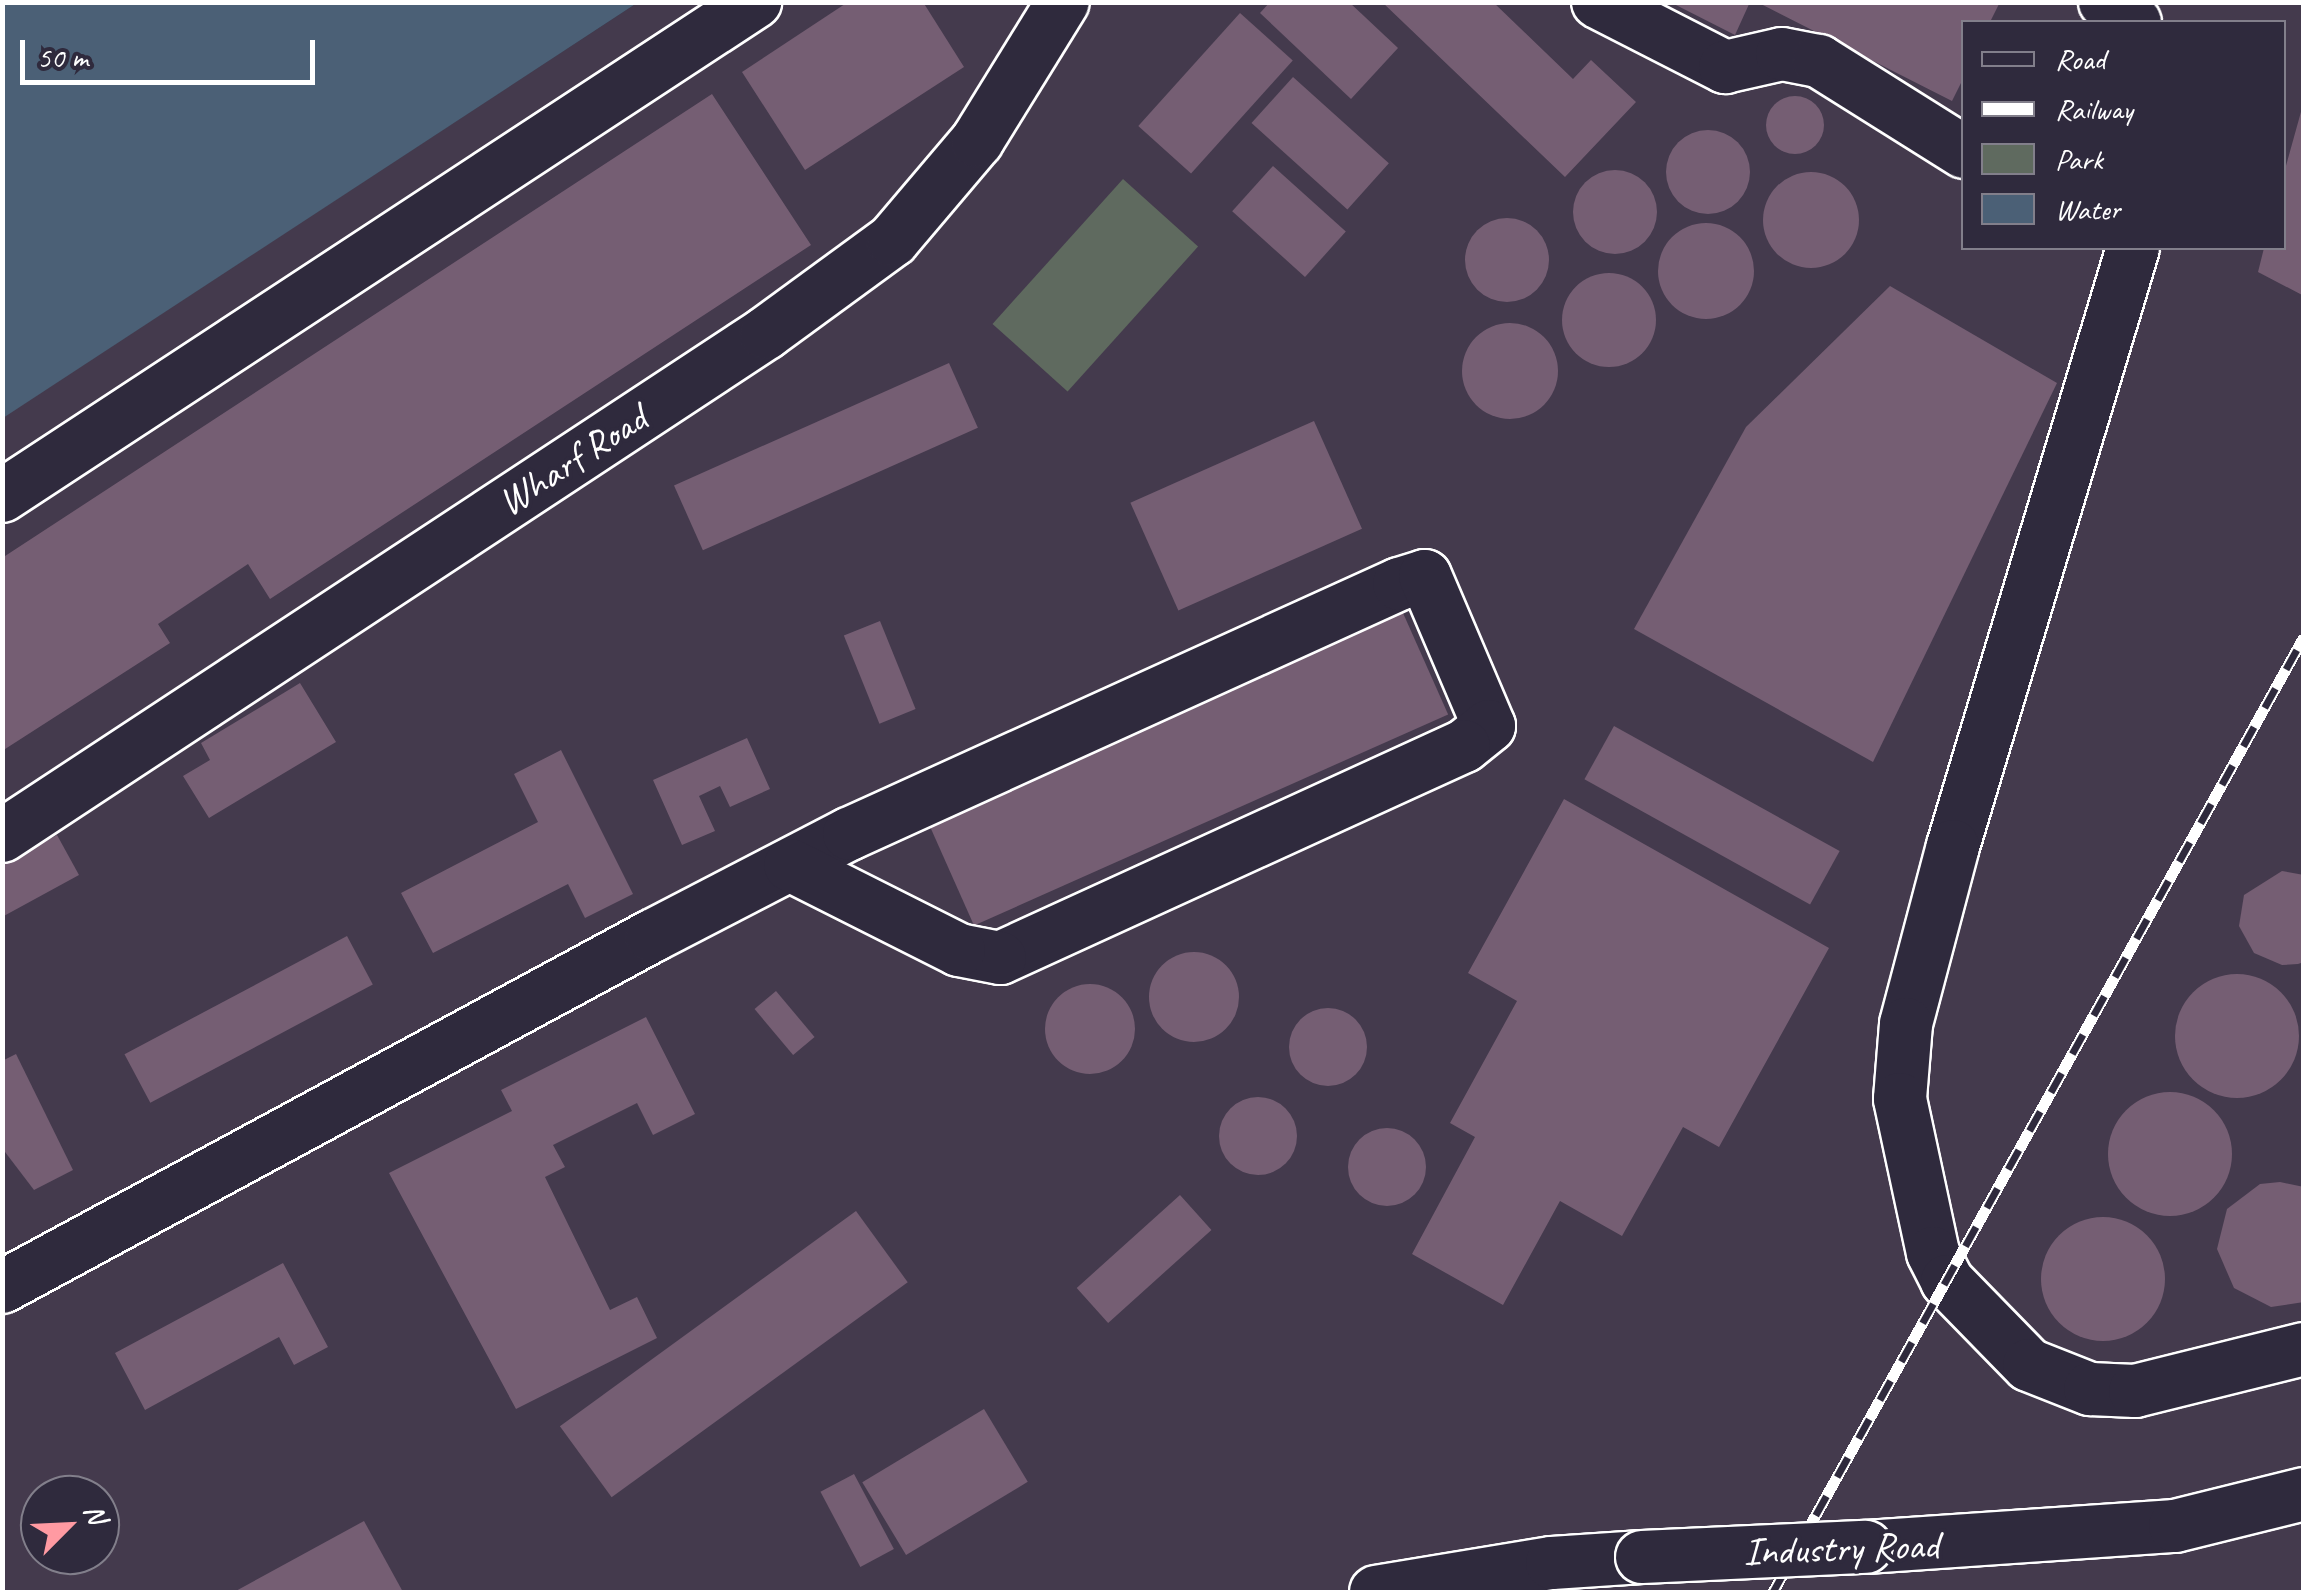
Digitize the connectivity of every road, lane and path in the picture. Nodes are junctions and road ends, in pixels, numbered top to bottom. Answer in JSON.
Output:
{"nodes":[{"id":1,"x":755,"y":2,"type":"edge"},
{"id":2,"x":1063,"y":2,"type":"edge"},
{"id":3,"x":1598,"y":2,"type":"edge"},
{"id":4,"x":2106,"y":2,"type":"edge"},
{"id":5,"x":2132,"y":20,"type":"edge"},
{"id":6,"x":1961,"y":150,"type":"edge"},
{"id":7,"x":2126,"y":251,"type":"edge"},
{"id":8,"x":2,"y":496,"type":"edge"},
{"id":9,"x":2,"y":836,"type":"edge"},
{"id":10,"x":790,"y":865,"type":"junction"},
{"id":11,"x":2,"y":1287,"type":"edge"},
{"id":12,"x":2304,"y":1349,"type":"edge"},
{"id":13,"x":2304,"y":1494,"type":"edge"},
{"id":14,"x":1376,"y":1592,"type":"edge"}],
"edges":[{"from":1,"to":8,"type":"street"},
{"from":2,"to":9,"type":"street","name":"Wharf Road"},
{"from":3,"to":6,"type":"street"},
{"from":4,"to":5,"type":"street"},
{"from":7,"to":12,"type":"street"},
{"from":10,"to":10,"type":"street"},
{"from":10,"to":11,"type":"street"},
{"from":13,"to":14,"type":"street","name":"Industry Road","bridge":true}]}
